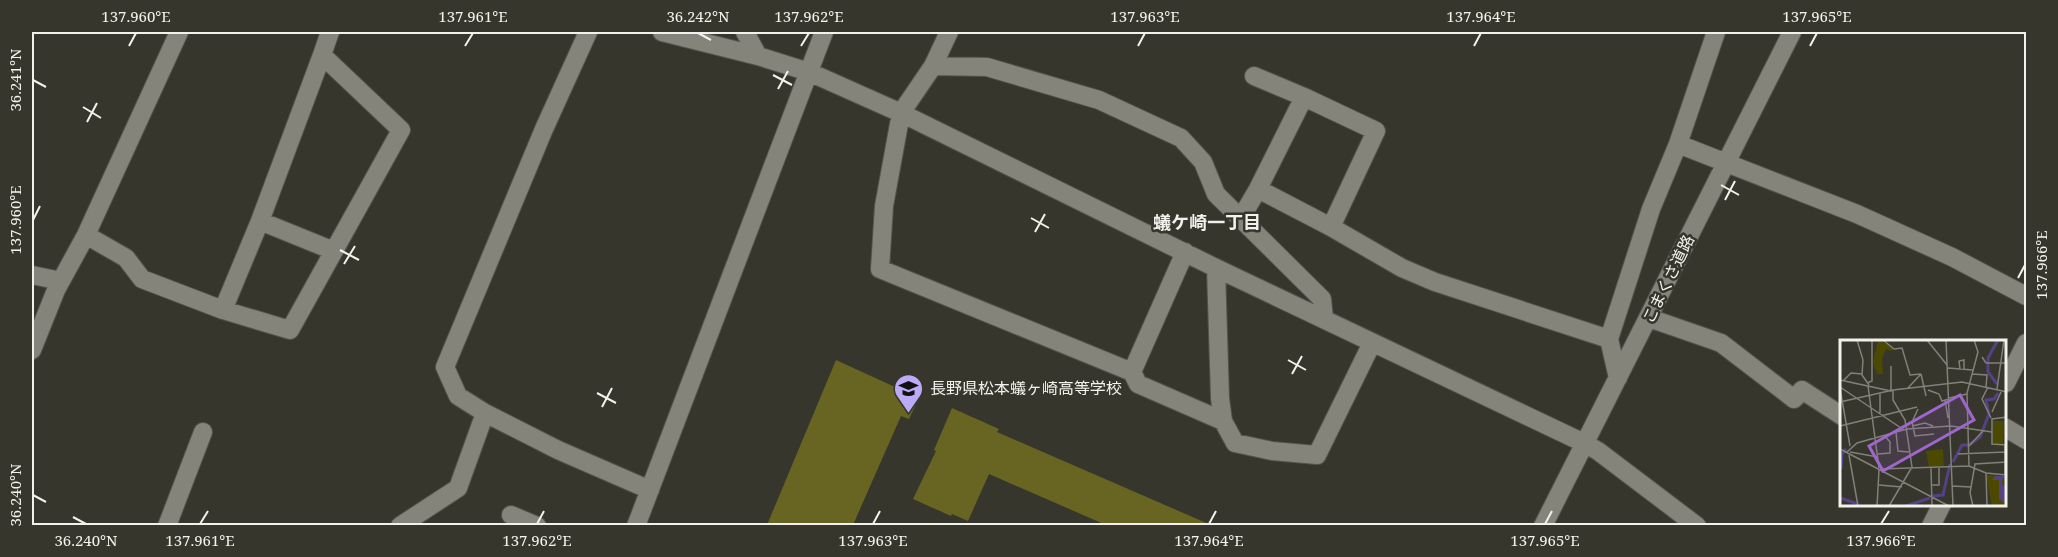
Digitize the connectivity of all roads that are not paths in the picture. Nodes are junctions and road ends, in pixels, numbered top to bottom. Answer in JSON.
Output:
{"nodes":[{"id":1,"x":179,"y":32,"type":"edge"},
{"id":2,"x":330,"y":32,"type":"edge"},
{"id":3,"x":588,"y":32,"type":"edge"},
{"id":4,"x":662,"y":32,"type":"edge"},
{"id":5,"x":745,"y":32,"type":"edge"},
{"id":6,"x":824,"y":32,"type":"edge"},
{"id":7,"x":949,"y":32,"type":"edge"},
{"id":8,"x":1716,"y":32,"type":"edge"},
{"id":9,"x":1792,"y":32,"type":"edge"},
{"id":10,"x":322,"y":55,"type":"junction"},
{"id":11,"x":758,"y":56,"type":"junction"},
{"id":12,"x":933,"y":66,"type":"junction"},
{"id":13,"x":809,"y":72,"type":"junction"},
{"id":14,"x":1254,"y":76,"type":"dead end"},
{"id":15,"x":1304,"y":98,"type":"junction"},
{"id":16,"x":901,"y":113,"type":"junction"},
{"id":17,"x":1678,"y":144,"type":"junction"},
{"id":18,"x":1726,"y":162,"type":"junction"},
{"id":19,"x":1258,"y":189,"type":"junction"},
{"id":20,"x":1241,"y":218,"type":"junction"},
{"id":21,"x":260,"y":221,"type":"junction"},
{"id":22,"x":1331,"y":226,"type":"junction"},
{"id":23,"x":86,"y":235,"type":"junction"},
{"id":24,"x":334,"y":251,"type":"junction"},
{"id":25,"x":1185,"y":252,"type":"junction"},
{"id":26,"x":1216,"y":268,"type":"junction"},
{"id":27,"x":32,"y":275,"type":"edge"},
{"id":28,"x":61,"y":281,"type":"junction"},
{"id":29,"x":2026,"y":296,"type":"edge"},
{"id":30,"x":223,"y":310,"type":"junction"},
{"id":31,"x":1649,"y":318,"type":"junction"},
{"id":32,"x":1324,"y":319,"type":"junction"},
{"id":33,"x":1609,"y":339,"type":"junction"},
{"id":34,"x":1372,"y":343,"type":"junction"},
{"id":35,"x":2026,"y":343,"type":"edge"},
{"id":36,"x":32,"y":350,"type":"edge"},
{"id":37,"x":1132,"y":372,"type":"junction"},
{"id":38,"x":1618,"y":378,"type":"junction"},
{"id":39,"x":2007,"y":381,"type":"edge"},
{"id":40,"x":485,"y":413,"type":"junction"},
{"id":41,"x":1840,"y":415,"type":"edge"},
{"id":42,"x":1223,"y":421,"type":"junction"},
{"id":43,"x":2007,"y":429,"type":"edge"},
{"id":44,"x":203,"y":432,"type":"dead end"},
{"id":45,"x":2026,"y":440,"type":"edge"},
{"id":46,"x":1584,"y":443,"type":"junction"},
{"id":47,"x":650,"y":490,"type":"junction"},
{"id":48,"x":1941,"y":506,"type":"edge"},
{"id":49,"x":511,"y":515,"type":"dead end"},
{"id":50,"x":167,"y":525,"type":"edge"},
{"id":51,"x":400,"y":525,"type":"edge"},
{"id":52,"x":537,"y":525,"type":"edge"},
{"id":53,"x":636,"y":525,"type":"edge"},
{"id":54,"x":1543,"y":525,"type":"edge"},
{"id":55,"x":1697,"y":525,"type":"edge"},
{"id":56,"x":1931,"y":525,"type":"edge"}],
"edges":[{"from":1,"to":23,"type":"street"},
{"from":2,"to":10,"type":"street"},
{"from":3,"to":40,"type":"street"},
{"from":4,"to":11,"type":"street"},
{"from":5,"to":11,"type":"street"},
{"from":6,"to":13,"type":"street"},
{"from":7,"to":12,"type":"street"},
{"from":8,"to":17,"type":"street"},
{"from":9,"to":18,"type":"street","name":"こまくさ道路"},
{"from":10,"to":21,"type":"street"},
{"from":10,"to":24,"type":"street"},
{"from":11,"to":13,"type":"street"},
{"from":12,"to":16,"type":"street"},
{"from":12,"to":20,"type":"street"},
{"from":13,"to":16,"type":"street"},
{"from":13,"to":47,"type":"street"},
{"from":14,"to":15,"type":"street"},
{"from":15,"to":19,"type":"street"},
{"from":15,"to":22,"type":"street"},
{"from":16,"to":25,"type":"street"},
{"from":16,"to":37,"type":"street"},
{"from":17,"to":18,"type":"street"},
{"from":17,"to":33,"type":"street"},
{"from":18,"to":29,"type":"street"},
{"from":18,"to":31,"type":"street","name":"こまくさ道路"},
{"from":19,"to":20,"type":"street"},
{"from":19,"to":22,"type":"street"},
{"from":20,"to":32,"type":"street"},
{"from":21,"to":24,"type":"street"},
{"from":21,"to":30,"type":"street"},
{"from":22,"to":33,"type":"street"},
{"from":23,"to":28,"type":"street"},
{"from":23,"to":30,"type":"street"},
{"from":24,"to":30,"type":"street"},
{"from":25,"to":26,"type":"street"},
{"from":25,"to":37,"type":"street"},
{"from":26,"to":32,"type":"street"},
{"from":26,"to":42,"type":"street"},
{"from":27,"to":28,"type":"street"},
{"from":28,"to":36,"type":"street"},
{"from":31,"to":38,"type":"street","name":"こまくさ道路"},
{"from":31,"to":41,"type":"street"},
{"from":32,"to":34,"type":"street"},
{"from":33,"to":38,"type":"street"},
{"from":34,"to":42,"type":"street"},
{"from":34,"to":46,"type":"street"},
{"from":35,"to":39,"type":"street"},
{"from":37,"to":42,"type":"street"},
{"from":38,"to":46,"type":"street","name":"こまくさ道路"},
{"from":40,"to":47,"type":"street"},
{"from":40,"to":51,"type":"street"},
{"from":43,"to":45,"type":"street"},
{"from":44,"to":50,"type":"street"},
{"from":46,"to":54,"type":"street","name":"こまくさ道路"},
{"from":46,"to":55,"type":"street"},
{"from":47,"to":53,"type":"street"},
{"from":48,"to":56,"type":"street"},
{"from":49,"to":52,"type":"street"}]}
